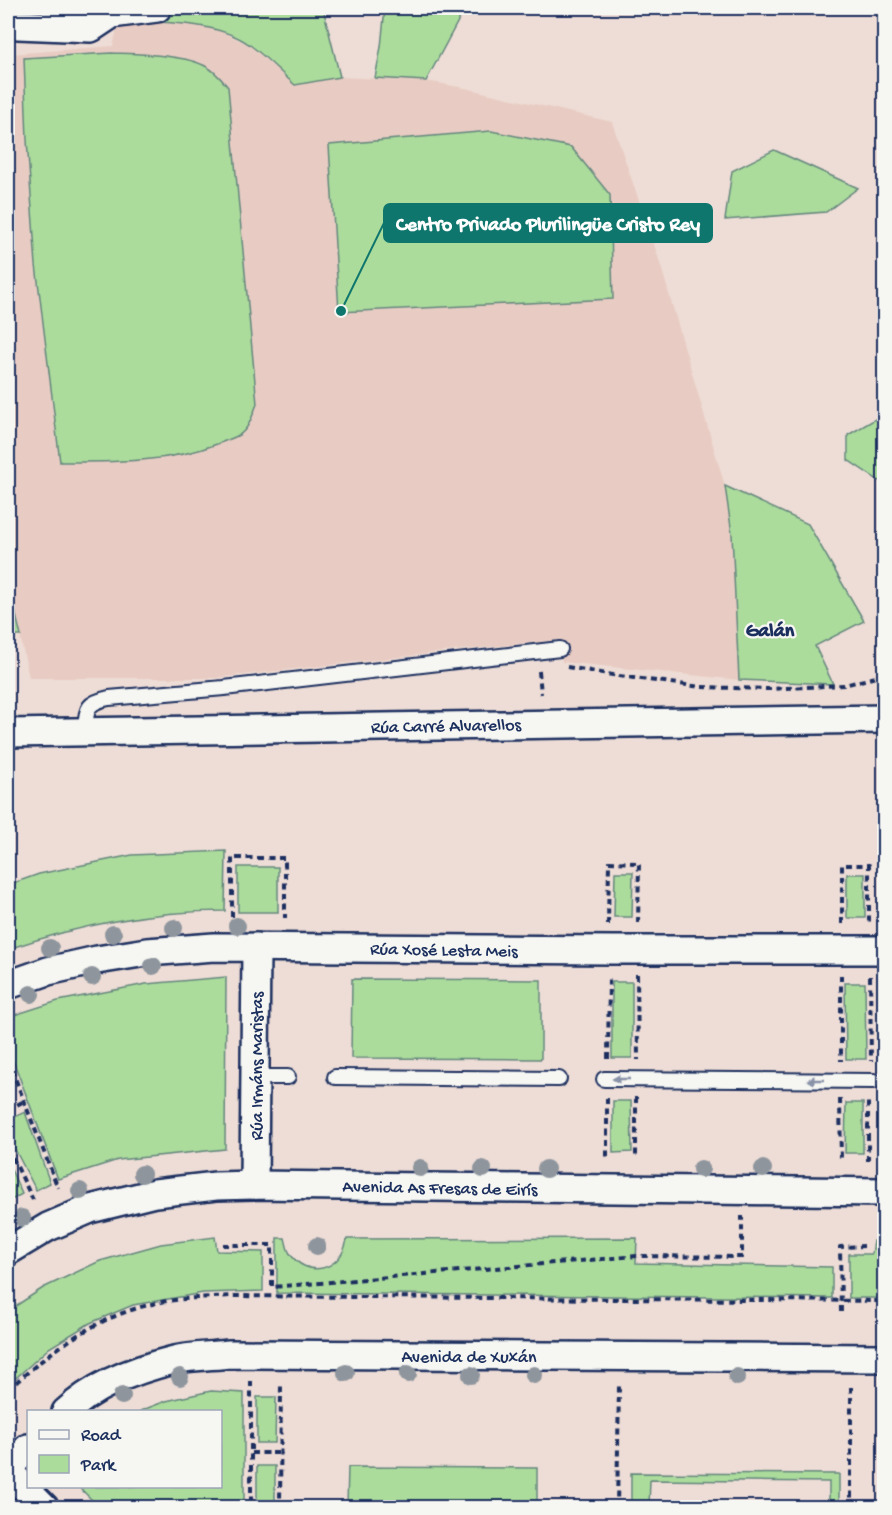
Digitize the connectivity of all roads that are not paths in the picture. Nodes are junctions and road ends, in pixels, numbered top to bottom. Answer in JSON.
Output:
{"nodes":[{"id":1,"x":157,"y":8,"type":"edge"},
{"id":2,"x":11,"y":22,"type":"edge"},
{"id":3,"x":560,"y":649,"type":"dead end"},
{"id":4,"x":885,"y":718,"type":"edge"},
{"id":5,"x":85,"y":731,"type":"junction"},
{"id":6,"x":8,"y":733,"type":"edge"},
{"id":7,"x":256,"y":947,"type":"junction"},
{"id":8,"x":885,"y":950,"type":"edge"},
{"id":9,"x":8,"y":985,"type":"edge"},
{"id":10,"x":255,"y":1077,"type":"junction"},
{"id":11,"x":288,"y":1077,"type":"dead end"},
{"id":12,"x":335,"y":1077,"type":"dead end"},
{"id":13,"x":559,"y":1079,"type":"dead end"},
{"id":14,"x":604,"y":1079,"type":"dead end"},
{"id":15,"x":874,"y":1081,"type":"dead end"},
{"id":16,"x":254,"y":1185,"type":"junction"},
{"id":17,"x":885,"y":1192,"type":"edge"},
{"id":18,"x":8,"y":1251,"type":"edge"},
{"id":19,"x":885,"y":1358,"type":"edge"},
{"id":20,"x":68,"y":1410,"type":"edge"},
{"id":21,"x":27,"y":1449,"type":"edge"},
{"id":22,"x":8,"y":1470,"type":"edge"},
{"id":23,"x":45,"y":1508,"type":"edge"}],
"edges":[{"from":1,"to":2,"type":"street"},
{"from":3,"to":5,"type":"lane"},
{"from":4,"to":5,"type":"street","name":"Rúa Carré Alvarellos"},
{"from":5,"to":6,"type":"street","name":"Rúa Carré Alvarellos"},
{"from":7,"to":8,"type":"street","name":"Rúa Xosé Lesta Meis"},
{"from":7,"to":9,"type":"street","name":"Rúa Xosé Lesta Meis"},
{"from":7,"to":10,"type":"street","name":"Rúa Irmáns Maristas"},
{"from":10,"to":11,"type":"lane"},
{"from":10,"to":16,"type":"street","name":"Rúa Irmáns Maristas"},
{"from":12,"to":13,"type":"lane"},
{"from":15,"to":14,"type":"lane","one_way":true},
{"from":16,"to":17,"type":"street","name":"Avenida As Fresas de Eirís"},
{"from":16,"to":18,"type":"street","name":"Avenida As Fresas de Eirís"},
{"from":19,"to":20,"type":"street","name":"Avenida de Xuxán"},
{"from":21,"to":22,"type":"street"},
{"from":22,"to":23,"type":"street"}]}
